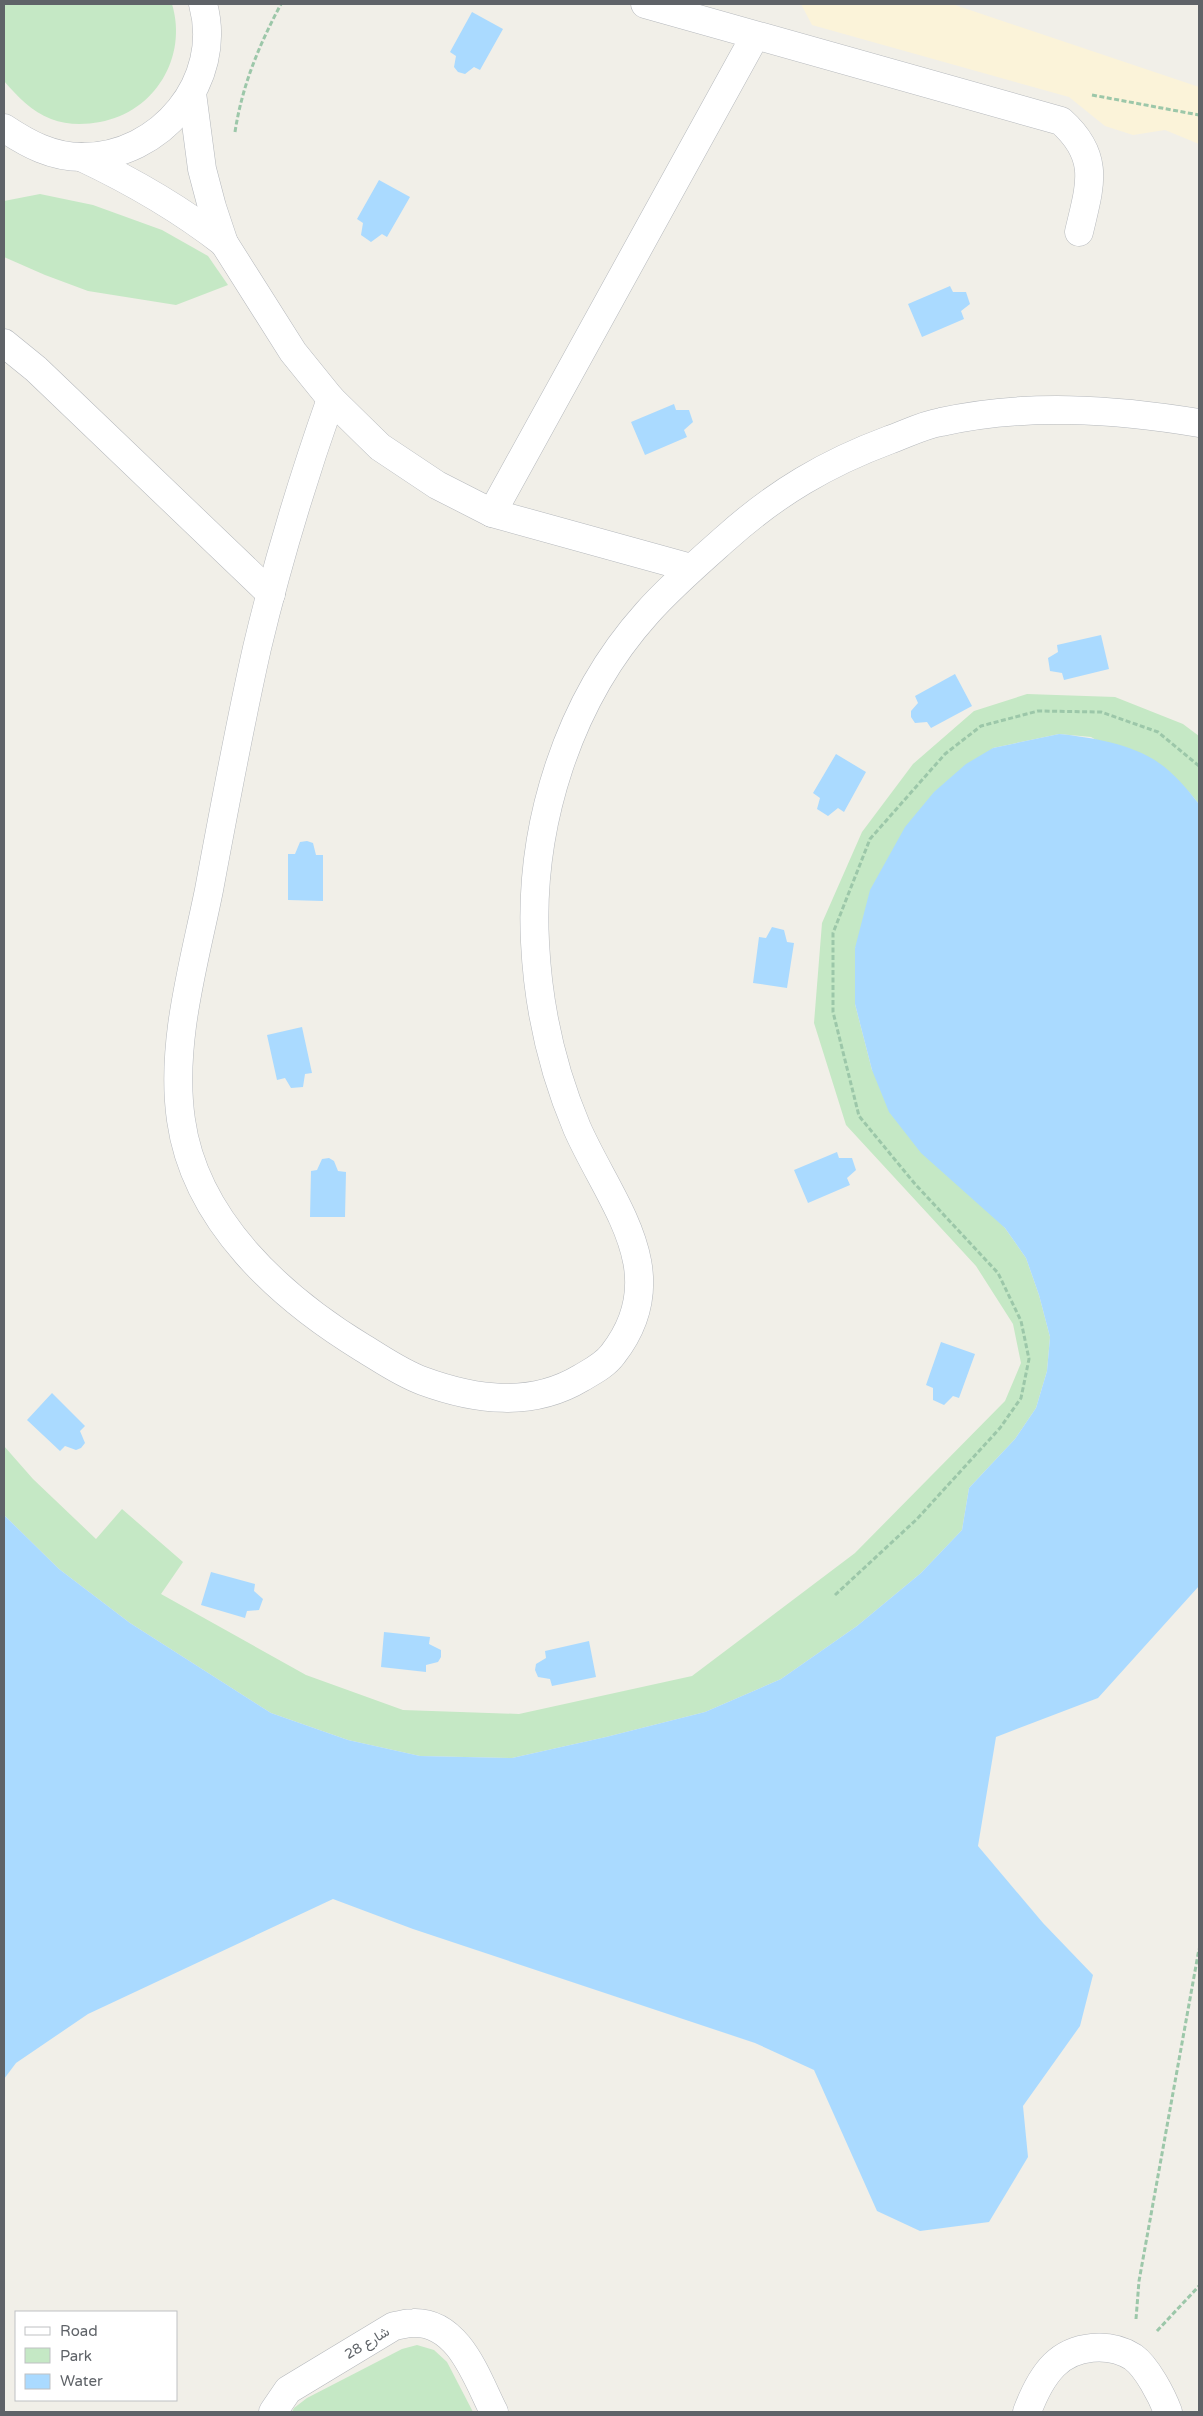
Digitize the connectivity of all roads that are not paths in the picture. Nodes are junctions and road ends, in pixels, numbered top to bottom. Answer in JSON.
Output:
{"nodes":[{"id":1,"x":645,"y":4,"type":"edge"},
{"id":2,"x":209,"y":8,"type":"edge"},
{"id":3,"x":755,"y":36,"type":"junction"},
{"id":4,"x":192,"y":93,"type":"junction"},
{"id":5,"x":4,"y":128,"type":"edge"},
{"id":6,"x":15,"y":149,"type":"edge"},
{"id":7,"x":81,"y":157,"type":"junction"},
{"id":8,"x":1079,"y":232,"type":"dead end"},
{"id":9,"x":224,"y":243,"type":"junction"},
{"id":10,"x":4,"y":342,"type":"edge"},
{"id":11,"x":331,"y":399,"type":"junction"},
{"id":12,"x":1199,"y":423,"type":"edge"},
{"id":13,"x":492,"y":513,"type":"junction"},
{"id":14,"x":691,"y":568,"type":"junction"},
{"id":15,"x":271,"y":594,"type":"junction"},
{"id":16,"x":273,"y":2412,"type":"edge"},
{"id":17,"x":494,"y":2412,"type":"edge"},
{"id":18,"x":1028,"y":2412,"type":"edge"},
{"id":19,"x":1168,"y":2412,"type":"edge"}],
"edges":[{"from":1,"to":3,"type":"street"},
{"from":2,"to":4,"type":"street"},
{"from":3,"to":8,"type":"street"},
{"from":3,"to":13,"type":"street"},
{"from":4,"to":7,"type":"street"},
{"from":4,"to":9,"type":"street"},
{"from":5,"to":6,"type":"street"},
{"from":6,"to":7,"type":"street"},
{"from":7,"to":9,"type":"street"},
{"from":9,"to":11,"type":"street"},
{"from":10,"to":15,"type":"street"},
{"from":11,"to":13,"type":"street"},
{"from":11,"to":15,"type":"street"},
{"from":12,"to":14,"type":"street"},
{"from":13,"to":14,"type":"street"},
{"from":14,"to":15,"type":"street"},
{"from":16,"to":17,"type":"street","name":"شارع 28"},
{"from":18,"to":19,"type":"street"}]}
